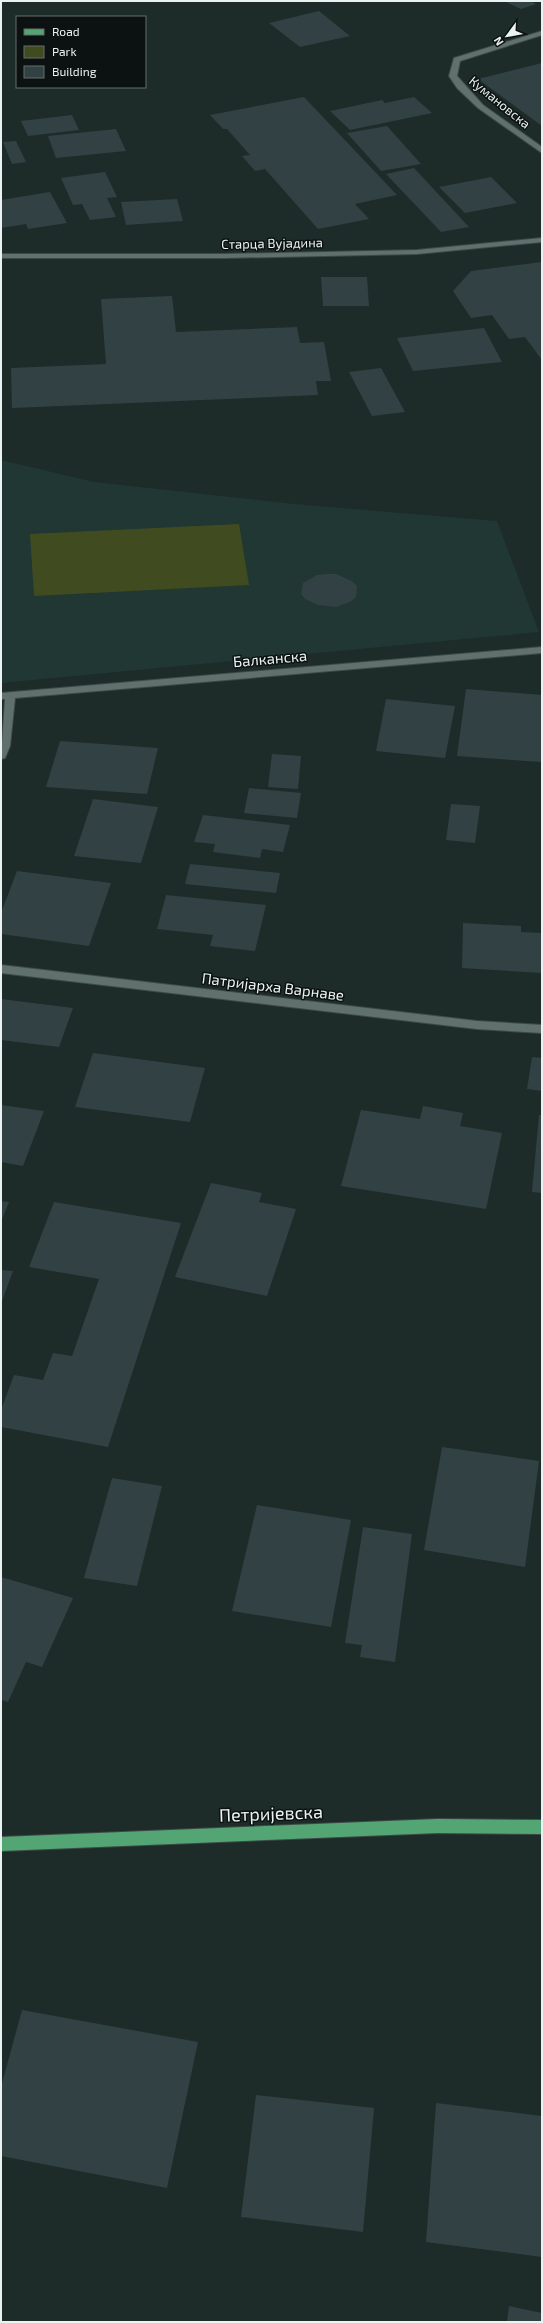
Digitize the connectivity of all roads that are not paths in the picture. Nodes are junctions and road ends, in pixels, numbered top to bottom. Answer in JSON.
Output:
{"nodes":[{"id":1,"x":542,"y":32,"type":"edge"},
{"id":2,"x":542,"y":151,"type":"edge"},
{"id":3,"x":542,"y":240,"type":"edge"},
{"id":4,"x":1,"y":256,"type":"edge"},
{"id":5,"x":542,"y":650,"type":"edge"},
{"id":6,"x":6,"y":696,"type":"edge"},
{"id":7,"x":1,"y":756,"type":"edge"},
{"id":8,"x":1,"y":970,"type":"edge"},
{"id":9,"x":542,"y":1030,"type":"edge"},
{"id":10,"x":542,"y":1827,"type":"edge"},
{"id":11,"x":1,"y":1844,"type":"edge"}],
"edges":[{"from":1,"to":2,"type":"street","name":"Кумановска"},
{"from":3,"to":4,"type":"street","name":"Старца Вујадина"},
{"from":5,"to":6,"type":"street","name":"Балканска"},
{"from":6,"to":7,"type":"street"},
{"from":8,"to":9,"type":"street","name":"Патријарха Варнаве"},
{"from":10,"to":11,"type":"main road","name":"Петријевска"}]}
